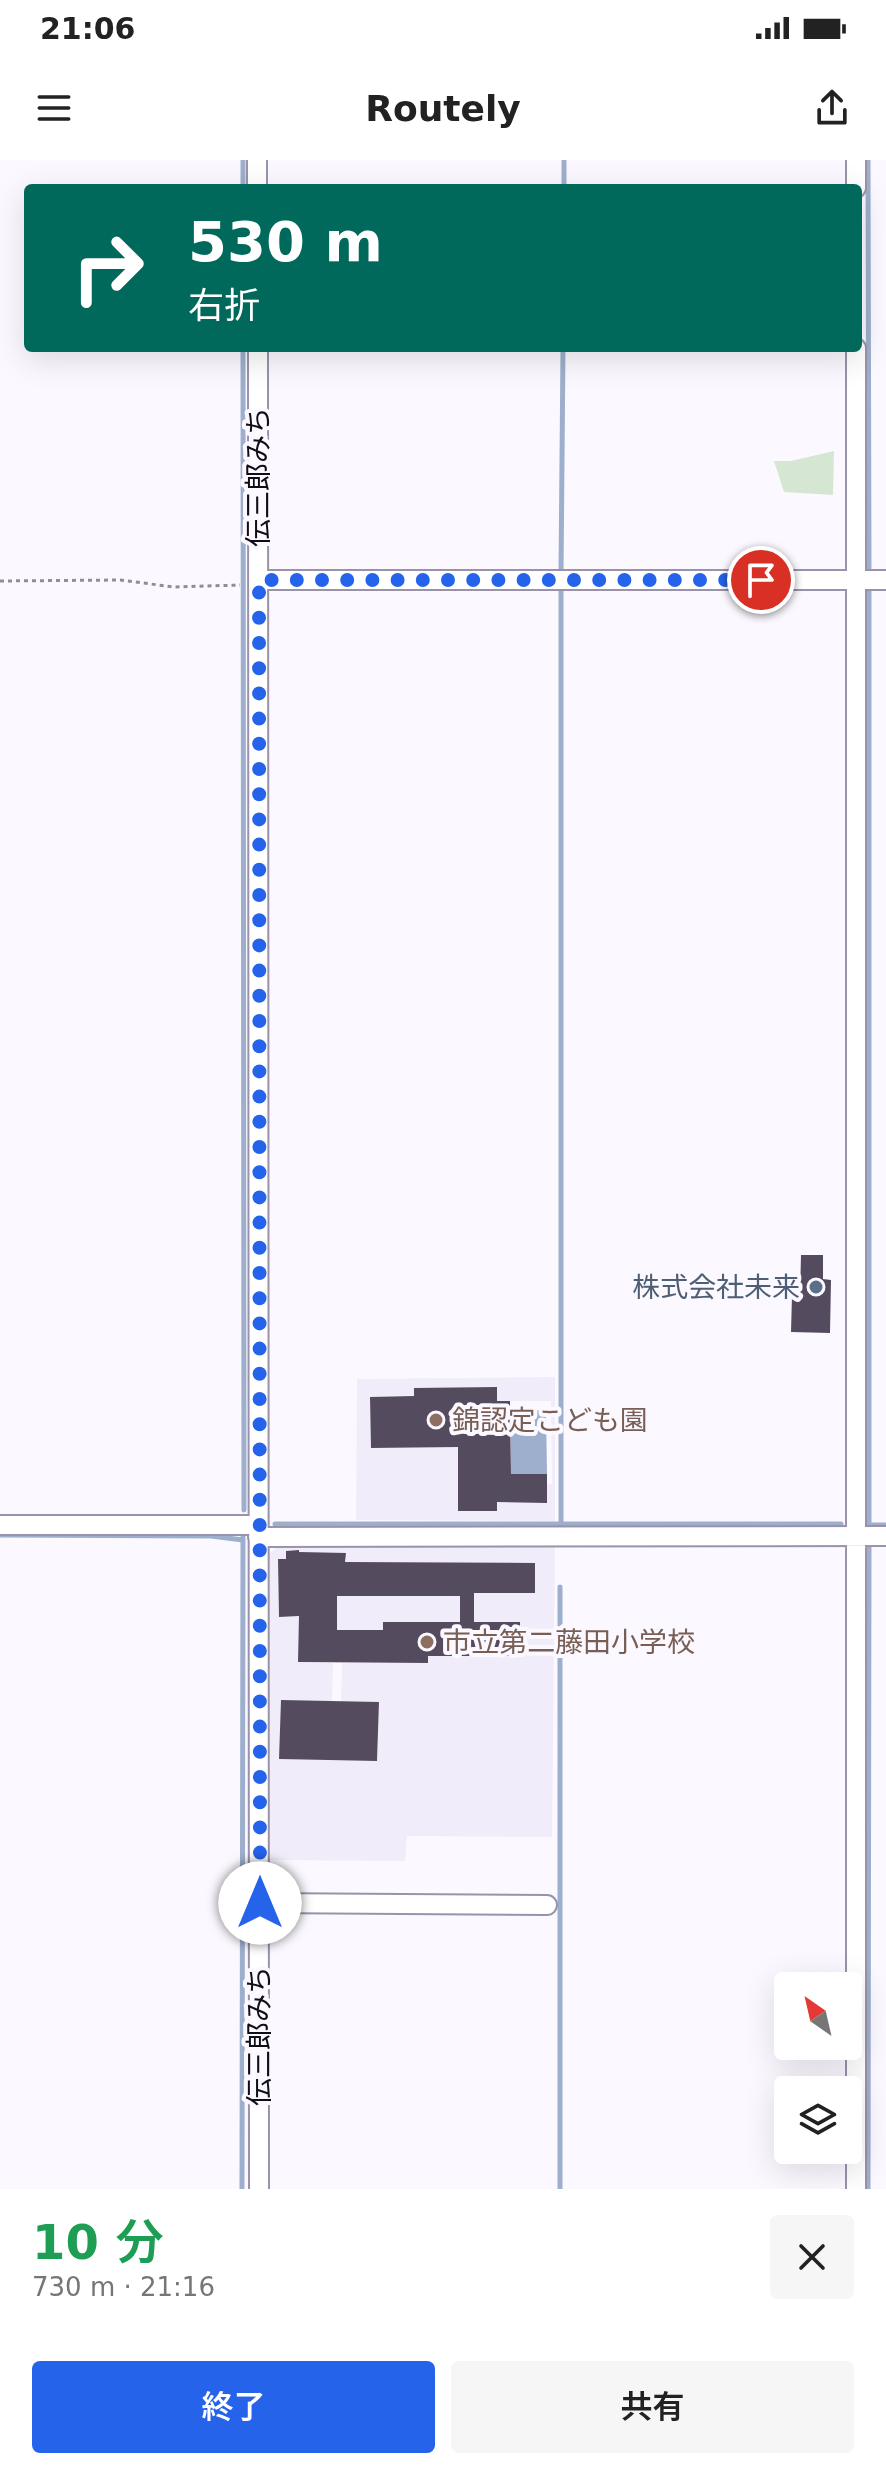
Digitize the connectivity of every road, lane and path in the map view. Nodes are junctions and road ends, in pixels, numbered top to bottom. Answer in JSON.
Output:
{"nodes":[{"id":1,"x":257,"y":160,"type":"edge"},
{"id":2,"x":856,"y":160,"type":"edge"},
{"id":3,"x":257,"y":184,"type":"edge"},
{"id":4,"x":856,"y":184,"type":"edge"},
{"id":5,"x":258,"y":352,"type":"edge"},
{"id":6,"x":856,"y":352,"type":"edge"},
{"id":7,"x":259,"y":580,"type":"junction"},
{"id":8,"x":870,"y":580,"type":"edge"},
{"id":9,"x":0,"y":581,"type":"edge"},
{"id":10,"x":232,"y":585,"type":"dead end"},
{"id":11,"x":0,"y":1525,"type":"edge"},
{"id":12,"x":258,"y":1531,"type":"junction"},
{"id":13,"x":870,"y":1536,"type":"edge"},
{"id":14,"x":260,"y":1903,"type":"junction"},
{"id":15,"x":547,"y":1905,"type":"dead end"},
{"id":16,"x":259,"y":2189,"type":"edge"},
{"id":17,"x":856,"y":2189,"type":"edge"}],
"edges":[{"from":1,"to":3,"type":"street"},
{"from":2,"to":4,"type":"street"},
{"from":5,"to":7,"type":"street","name":"伝三郎みち"},
{"from":6,"to":8,"type":"street"},
{"from":7,"to":8,"type":"street"},
{"from":7,"to":12,"type":"street","name":"伝三郎みち"},
{"from":8,"to":13,"type":"street"},
{"from":9,"to":10,"type":"path"},
{"from":11,"to":12,"type":"street"},
{"from":12,"to":13,"type":"street"},
{"from":12,"to":14,"type":"street","name":"伝三郎みち"},
{"from":13,"to":17,"type":"street"},
{"from":14,"to":15,"type":"street"},
{"from":14,"to":16,"type":"street","name":"伝三郎みち"}]}
